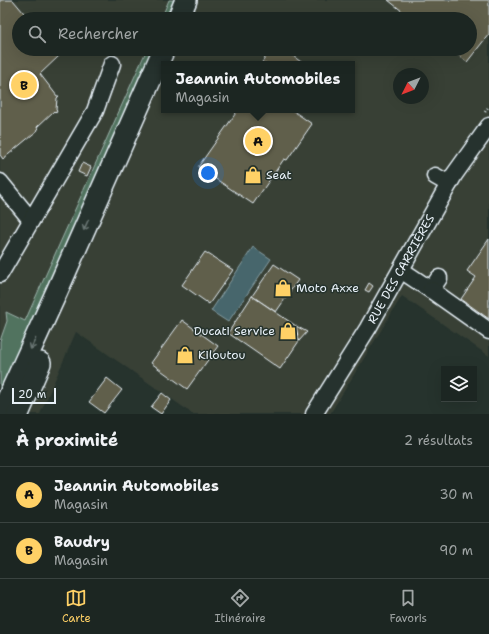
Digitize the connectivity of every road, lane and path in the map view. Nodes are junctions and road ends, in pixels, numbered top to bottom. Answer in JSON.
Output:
{"nodes":[{"id":1,"x":186,"y":0,"type":"edge"},
{"id":2,"x":199,"y":0,"type":"edge"},
{"id":3,"x":181,"y":12,"type":"edge"},
{"id":4,"x":194,"y":12,"type":"edge"},
{"id":5,"x":161,"y":56,"type":"edge"},
{"id":6,"x":112,"y":64,"type":"dead end"},
{"id":7,"x":161,"y":88,"type":"edge"},
{"id":8,"x":489,"y":126,"type":"edge"},
{"id":9,"x":435,"y":176,"type":"dead end"},
{"id":10,"x":0,"y":182,"type":"edge"},
{"id":11,"x":449,"y":184,"type":"junction"},
{"id":12,"x":31,"y":220,"type":"junction"},
{"id":13,"x":0,"y":274,"type":"edge"},
{"id":14,"x":393,"y":275,"type":"junction"},
{"id":15,"x":489,"y":331,"type":"edge"},
{"id":16,"x":1,"y":414,"type":"edge"},
{"id":17,"x":18,"y":414,"type":"edge"},
{"id":18,"x":314,"y":414,"type":"edge"}],
"edges":[{"from":1,"to":3,"type":"main road"},
{"from":2,"to":4,"type":"main road"},
{"from":5,"to":16,"type":"main road","one_way":true},
{"from":6,"to":12,"type":"street"},
{"from":7,"to":17,"type":"main road"},
{"from":8,"to":11,"type":"street","name":"RUE DES CARRIÈRES"},
{"from":9,"to":11,"type":"street"},
{"from":10,"to":12,"type":"street"},
{"from":11,"to":14,"type":"street","name":"RUE DES CARRIÈRES"},
{"from":12,"to":13,"type":"street"},
{"from":14,"to":15,"type":"street"},
{"from":14,"to":18,"type":"street","name":"RUE DES CARRIÈRES"}]}
